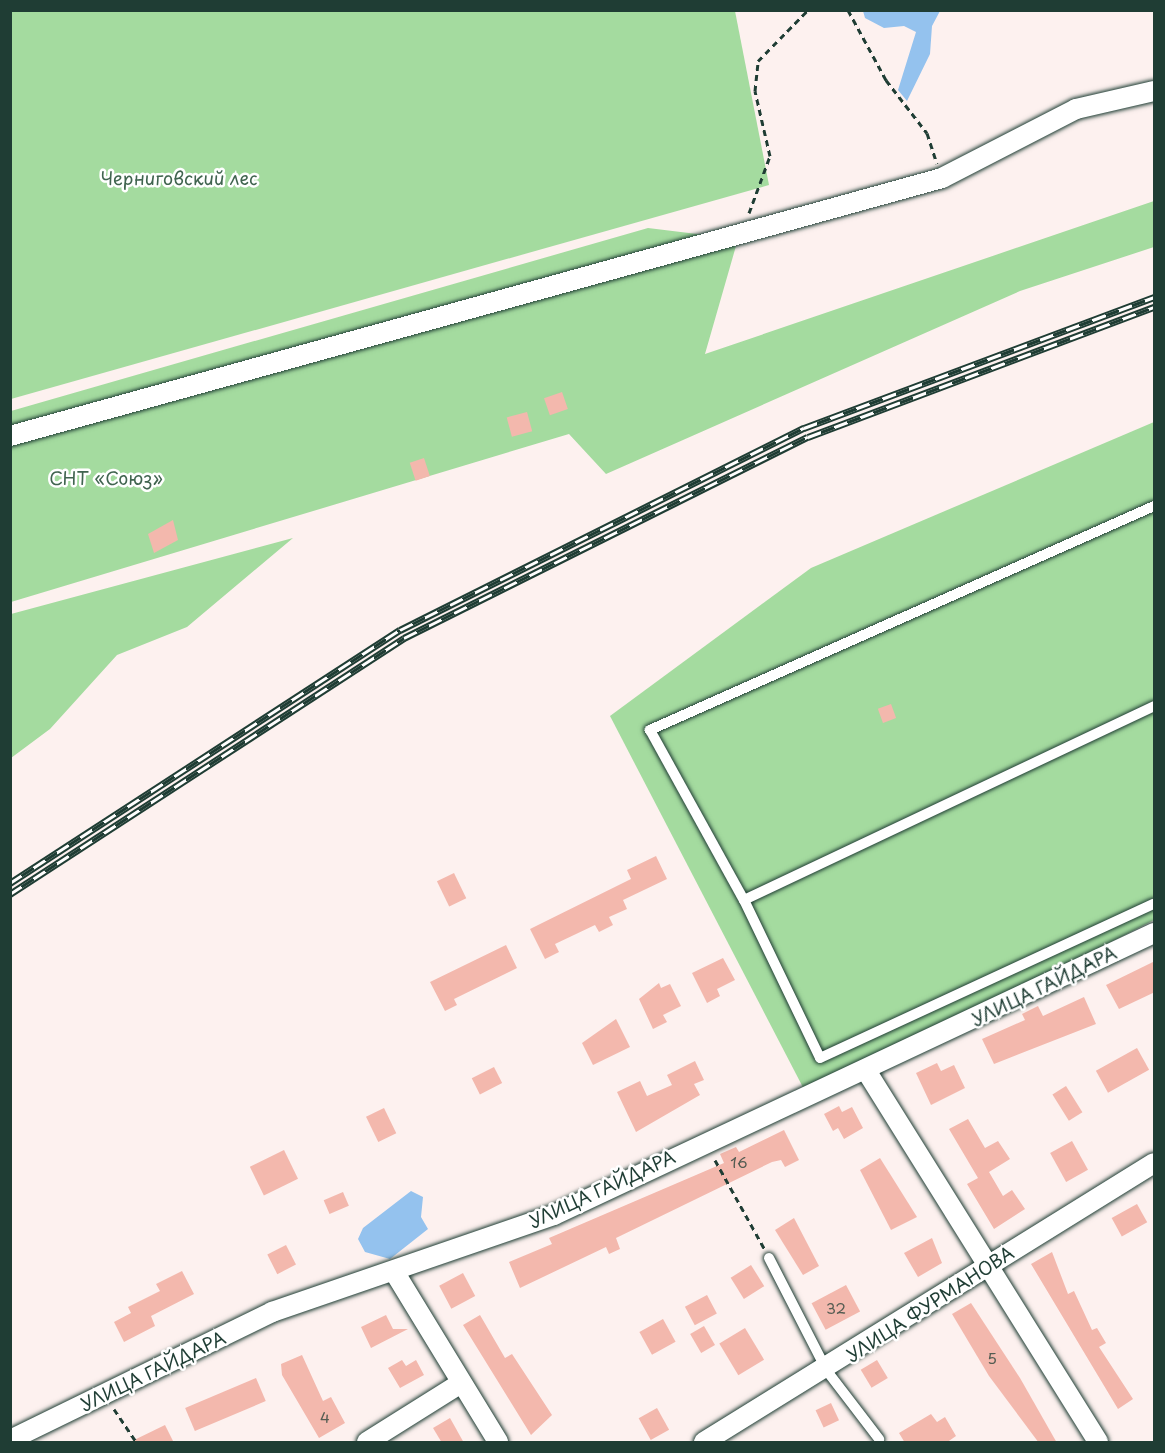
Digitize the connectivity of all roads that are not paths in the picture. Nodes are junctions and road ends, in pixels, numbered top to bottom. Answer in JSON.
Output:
{"nodes":[{"id":1,"x":1155,"y":91,"type":"edge"},
{"id":2,"x":10,"y":436,"type":"edge"},
{"id":3,"x":1155,"y":506,"type":"edge"},
{"id":4,"x":1155,"y":706,"type":"edge"},
{"id":5,"x":744,"y":900,"type":"junction"},
{"id":6,"x":1155,"y":904,"type":"edge"},
{"id":7,"x":1155,"y":933,"type":"edge"},
{"id":8,"x":867,"y":1072,"type":"junction"},
{"id":9,"x":1155,"y":1163,"type":"edge"},
{"id":10,"x":769,"y":1258,"type":"road end"},
{"id":11,"x":990,"y":1265,"type":"junction"},
{"id":12,"x":395,"y":1273,"type":"junction"},
{"id":13,"x":826,"y":1371,"type":"junction"},
{"id":14,"x":461,"y":1383,"type":"junction"},
{"id":15,"x":879,"y":1439,"type":"dead end"},
{"id":16,"x":10,"y":1440,"type":"edge"},
{"id":17,"x":367,"y":1443,"type":"edge"},
{"id":18,"x":498,"y":1443,"type":"edge"},
{"id":19,"x":704,"y":1443,"type":"edge"},
{"id":20,"x":1098,"y":1443,"type":"edge"}],
"edges":[{"from":1,"to":2,"type":"street"},
{"from":3,"to":5,"type":"lane"},
{"from":4,"to":5,"type":"lane"},
{"from":5,"to":6,"type":"lane"},
{"from":7,"to":8,"type":"street","name":"УЛИЦА ГАЙДАРА"},
{"from":8,"to":11,"type":"street"},
{"from":8,"to":12,"type":"street","name":"УЛИЦА ГАЙДАРА"},
{"from":9,"to":11,"type":"street","name":"УЛИЦА ФУРМАНОВА"},
{"from":10,"to":13,"type":"lane"},
{"from":11,"to":13,"type":"street","name":"УЛИЦА ФУРМАНОВА"},
{"from":11,"to":20,"type":"street"},
{"from":12,"to":14,"type":"street"},
{"from":12,"to":16,"type":"street","name":"УЛИЦА ГАЙДАРА"},
{"from":13,"to":15,"type":"lane"},
{"from":13,"to":19,"type":"street","name":"УЛИЦА ФУРМАНОВА"},
{"from":14,"to":17,"type":"street"},
{"from":14,"to":18,"type":"street"}]}
